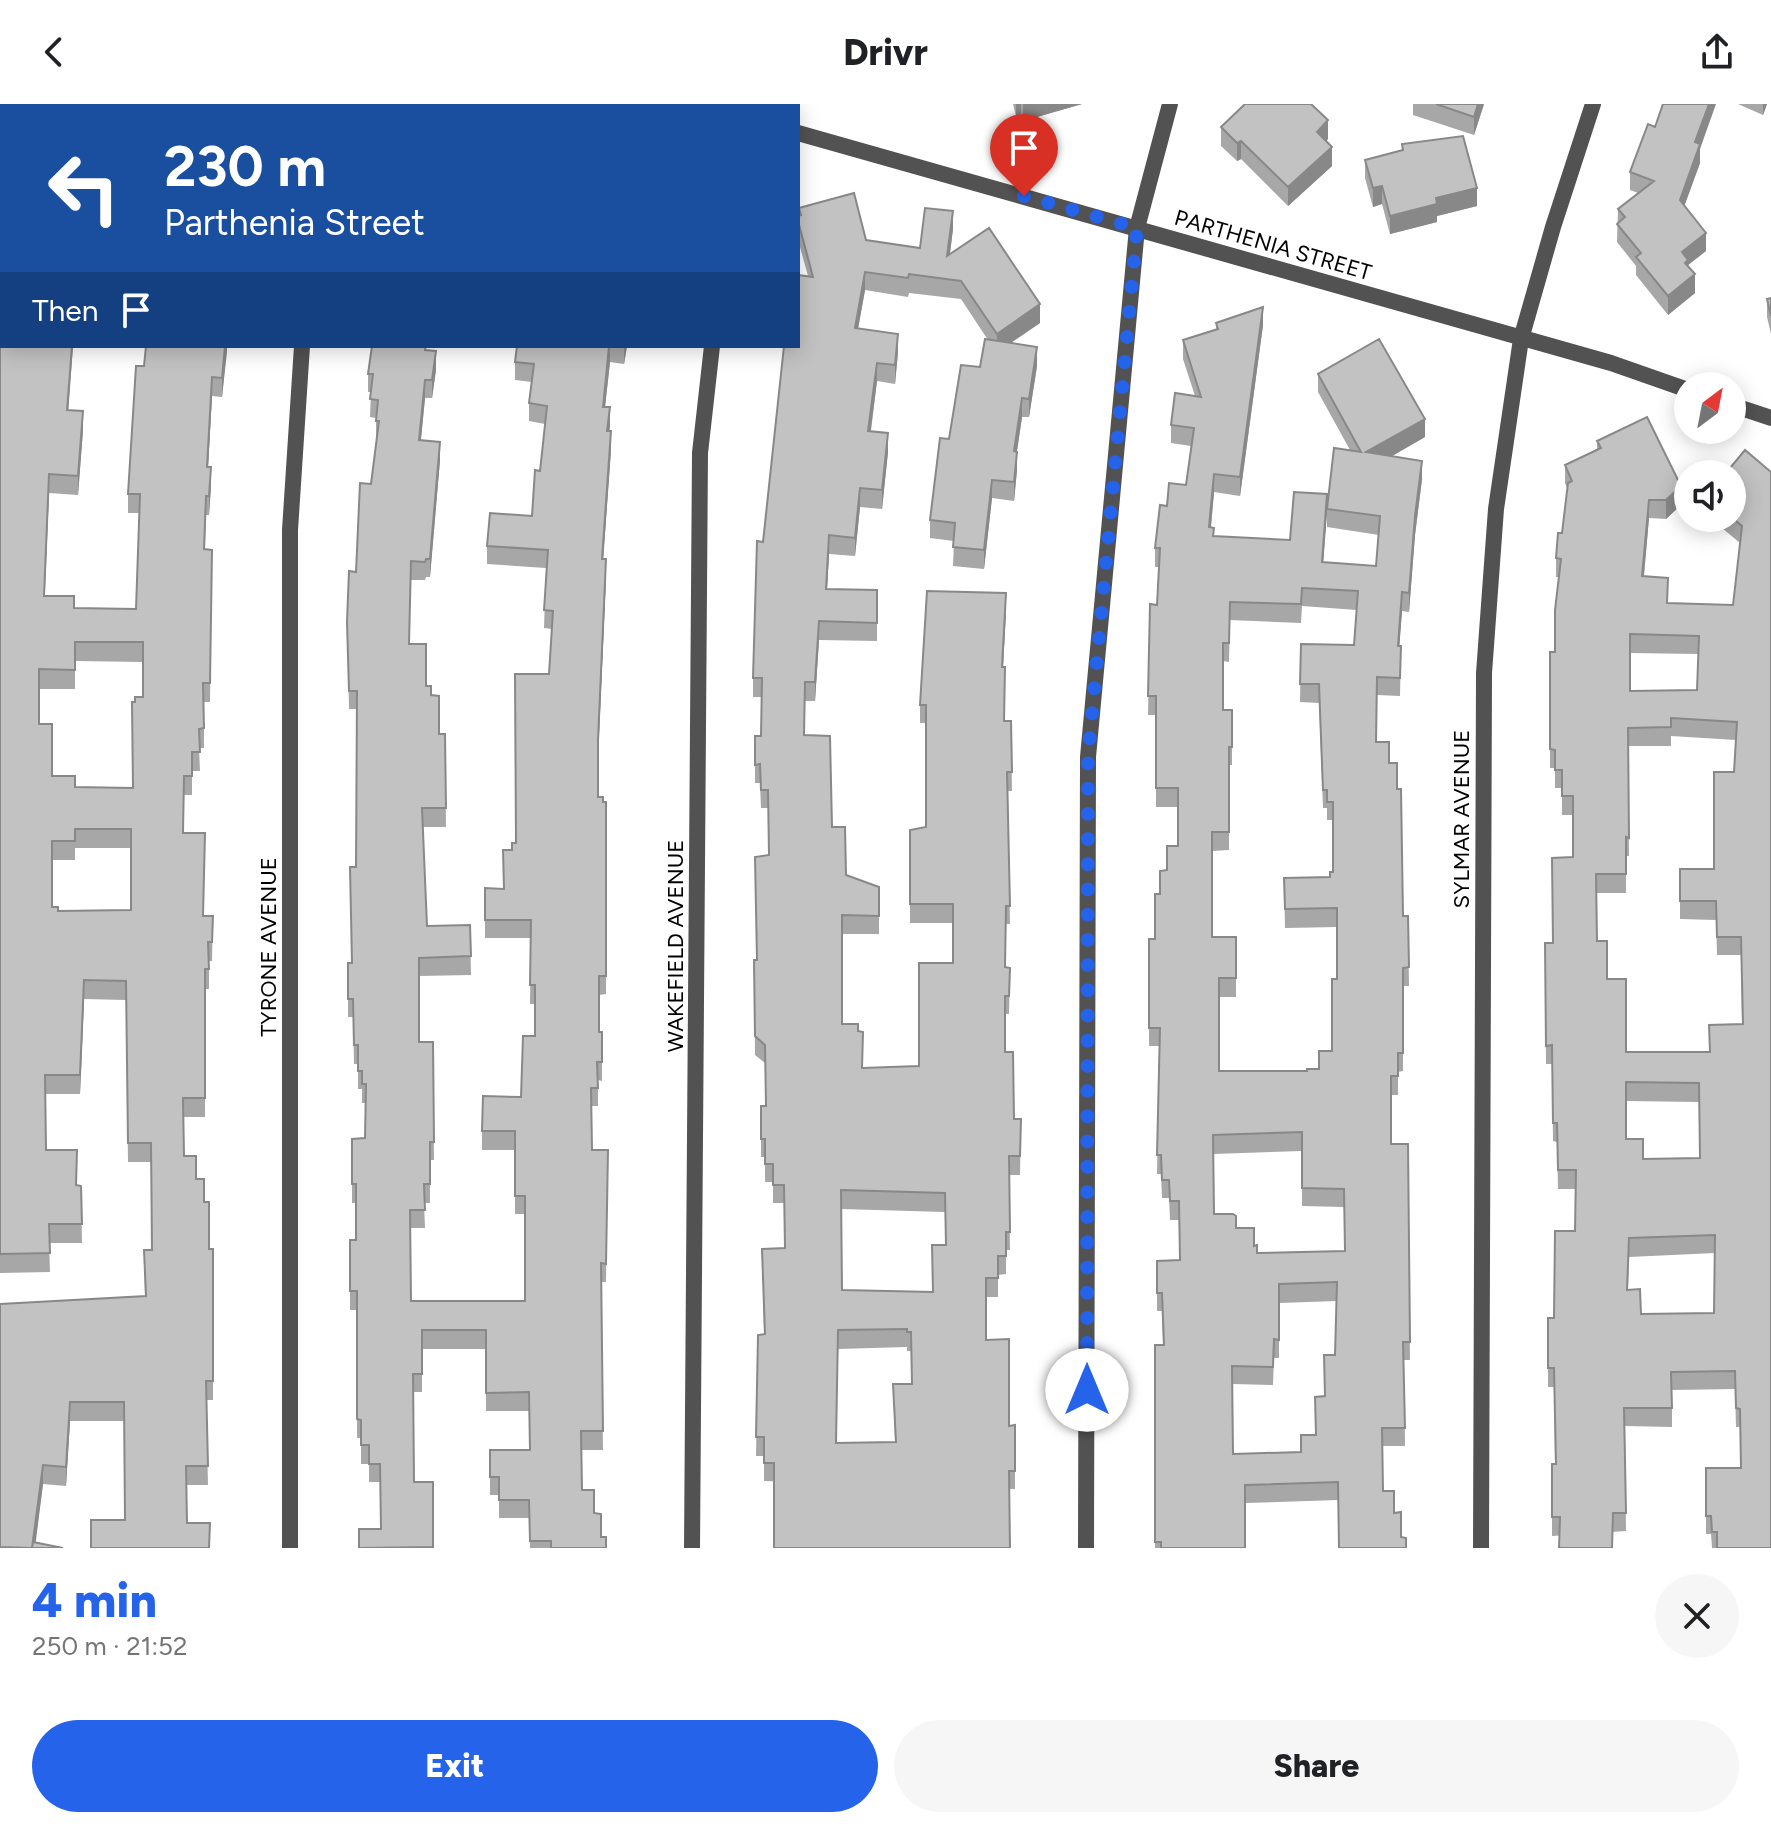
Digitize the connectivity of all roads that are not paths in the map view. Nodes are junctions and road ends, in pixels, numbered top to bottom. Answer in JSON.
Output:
{"nodes":[{"id":1,"x":1170,"y":104,"type":"edge"},
{"id":2,"x":1593,"y":104,"type":"edge"},
{"id":3,"x":800,"y":134,"type":"edge"},
{"id":4,"x":1137,"y":228,"type":"junction"},
{"id":5,"x":1521,"y":339,"type":"junction"},
{"id":6,"x":302,"y":348,"type":"edge"},
{"id":7,"x":712,"y":348,"type":"edge"},
{"id":8,"x":1674,"y":385,"type":"edge"},
{"id":9,"x":1746,"y":410,"type":"edge"},
{"id":10,"x":1771,"y":418,"type":"edge"},
{"id":11,"x":290,"y":1548,"type":"edge"},
{"id":12,"x":692,"y":1548,"type":"edge"},
{"id":13,"x":1086,"y":1548,"type":"edge"},
{"id":14,"x":1481,"y":1548,"type":"edge"}],
"edges":[{"from":1,"to":4,"type":"street"},
{"from":2,"to":5,"type":"street","name":"SYLMAR AVENUE"},
{"from":3,"to":4,"type":"street","name":"PARTHENIA STREET"},
{"from":4,"to":5,"type":"street","name":"PARTHENIA STREET"},
{"from":4,"to":13,"type":"street"},
{"from":5,"to":8,"type":"street","name":"PARTHENIA STREET"},
{"from":5,"to":14,"type":"street","name":"SYLMAR AVENUE"},
{"from":6,"to":11,"type":"street","name":"TYRONE AVENUE"},
{"from":7,"to":12,"type":"street","name":"WAKEFIELD AVENUE"},
{"from":9,"to":10,"type":"street"}]}
